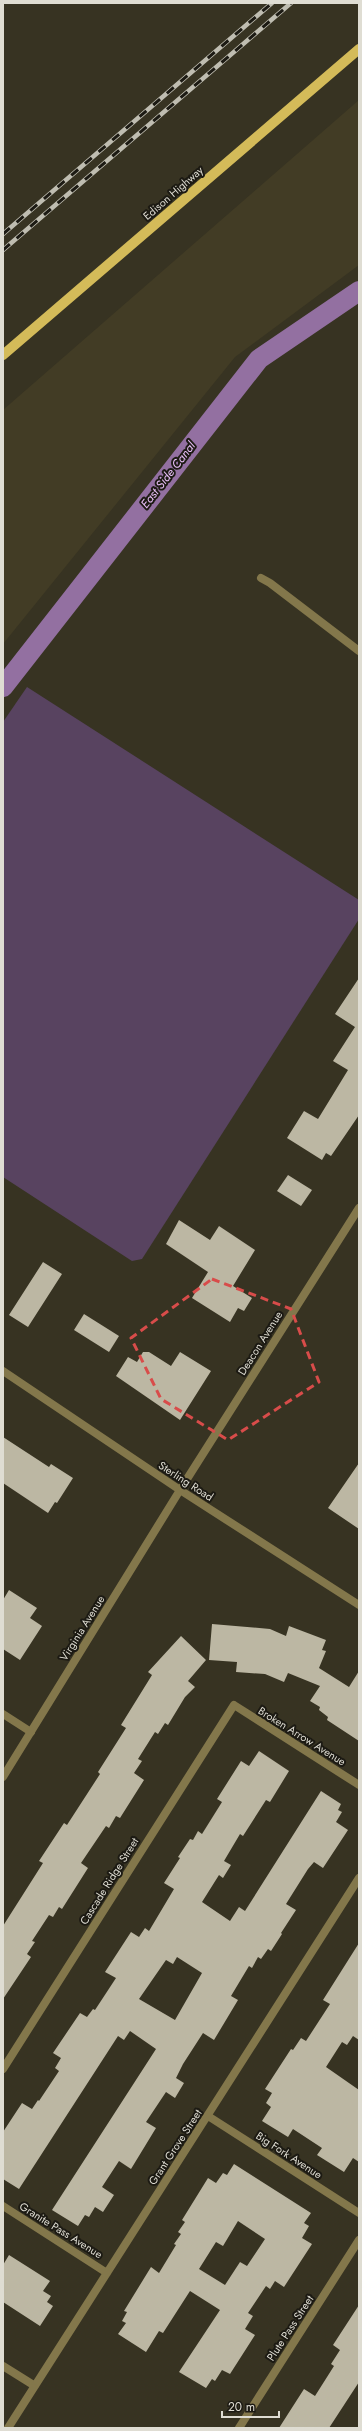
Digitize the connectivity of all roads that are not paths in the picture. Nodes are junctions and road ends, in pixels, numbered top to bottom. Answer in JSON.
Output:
{"nodes":[{"id":1,"x":359,"y":49,"type":"edge"},
{"id":2,"x":3,"y":355,"type":"edge"},
{"id":3,"x":261,"y":578,"type":"dead end"},
{"id":4,"x":359,"y":652,"type":"edge"},
{"id":5,"x":359,"y":1208,"type":"edge"},
{"id":6,"x":3,"y":1372,"type":"edge"},
{"id":7,"x":180,"y":1490,"type":"junction"},
{"id":8,"x":359,"y":1605,"type":"edge"},
{"id":9,"x":234,"y":1706,"type":"joint"},
{"id":10,"x":3,"y":1714,"type":"edge"},
{"id":11,"x":31,"y":1732,"type":"junction"},
{"id":12,"x":3,"y":1777,"type":"edge"},
{"id":13,"x":359,"y":1785,"type":"edge"},
{"id":14,"x":359,"y":1878,"type":"edge"},
{"id":15,"x":3,"y":2069,"type":"edge"},
{"id":16,"x":208,"y":2116,"type":"junction"},
{"id":17,"x":3,"y":2206,"type":"edge"},
{"id":18,"x":359,"y":2213,"type":"edge"},
{"id":19,"x":359,"y":2240,"type":"edge"},
{"id":20,"x":107,"y":2273,"type":"junction"},
{"id":21,"x":3,"y":2366,"type":"edge"},
{"id":22,"x":35,"y":2386,"type":"junction"},
{"id":23,"x":8,"y":2428,"type":"edge"},
{"id":24,"x":239,"y":2428,"type":"edge"}],
"edges":[{"from":1,"to":2,"type":"main road","name":"Edison Highway"},
{"from":3,"to":4,"type":"street"},
{"from":5,"to":7,"type":"street","name":"Deacon Avenue"},
{"from":6,"to":7,"type":"street","name":"Sterling Road"},
{"from":7,"to":8,"type":"street","name":"Sterling Road"},
{"from":7,"to":11,"type":"street","name":"Virginia Avenue"},
{"from":9,"to":13,"type":"street","name":"Broken Arrow Avenue"},
{"from":9,"to":15,"type":"street","name":"Cascade Ridge Street"},
{"from":10,"to":11,"type":"street"},
{"from":11,"to":12,"type":"street","name":"Virginia Avenue"},
{"from":14,"to":16,"type":"street","name":"Grant Grove Street"},
{"from":16,"to":18,"type":"street","name":"Big Fork Avenue"},
{"from":16,"to":20,"type":"street","name":"Grant Grove Street"},
{"from":17,"to":20,"type":"street","name":"Granite Pass Avenue"},
{"from":19,"to":24,"type":"street","name":"Plute Pass Street"},
{"from":20,"to":22,"type":"street","name":"Grant Grove Street"},
{"from":21,"to":22,"type":"street"},
{"from":22,"to":23,"type":"street","name":"Grant Grove Street"}]}
